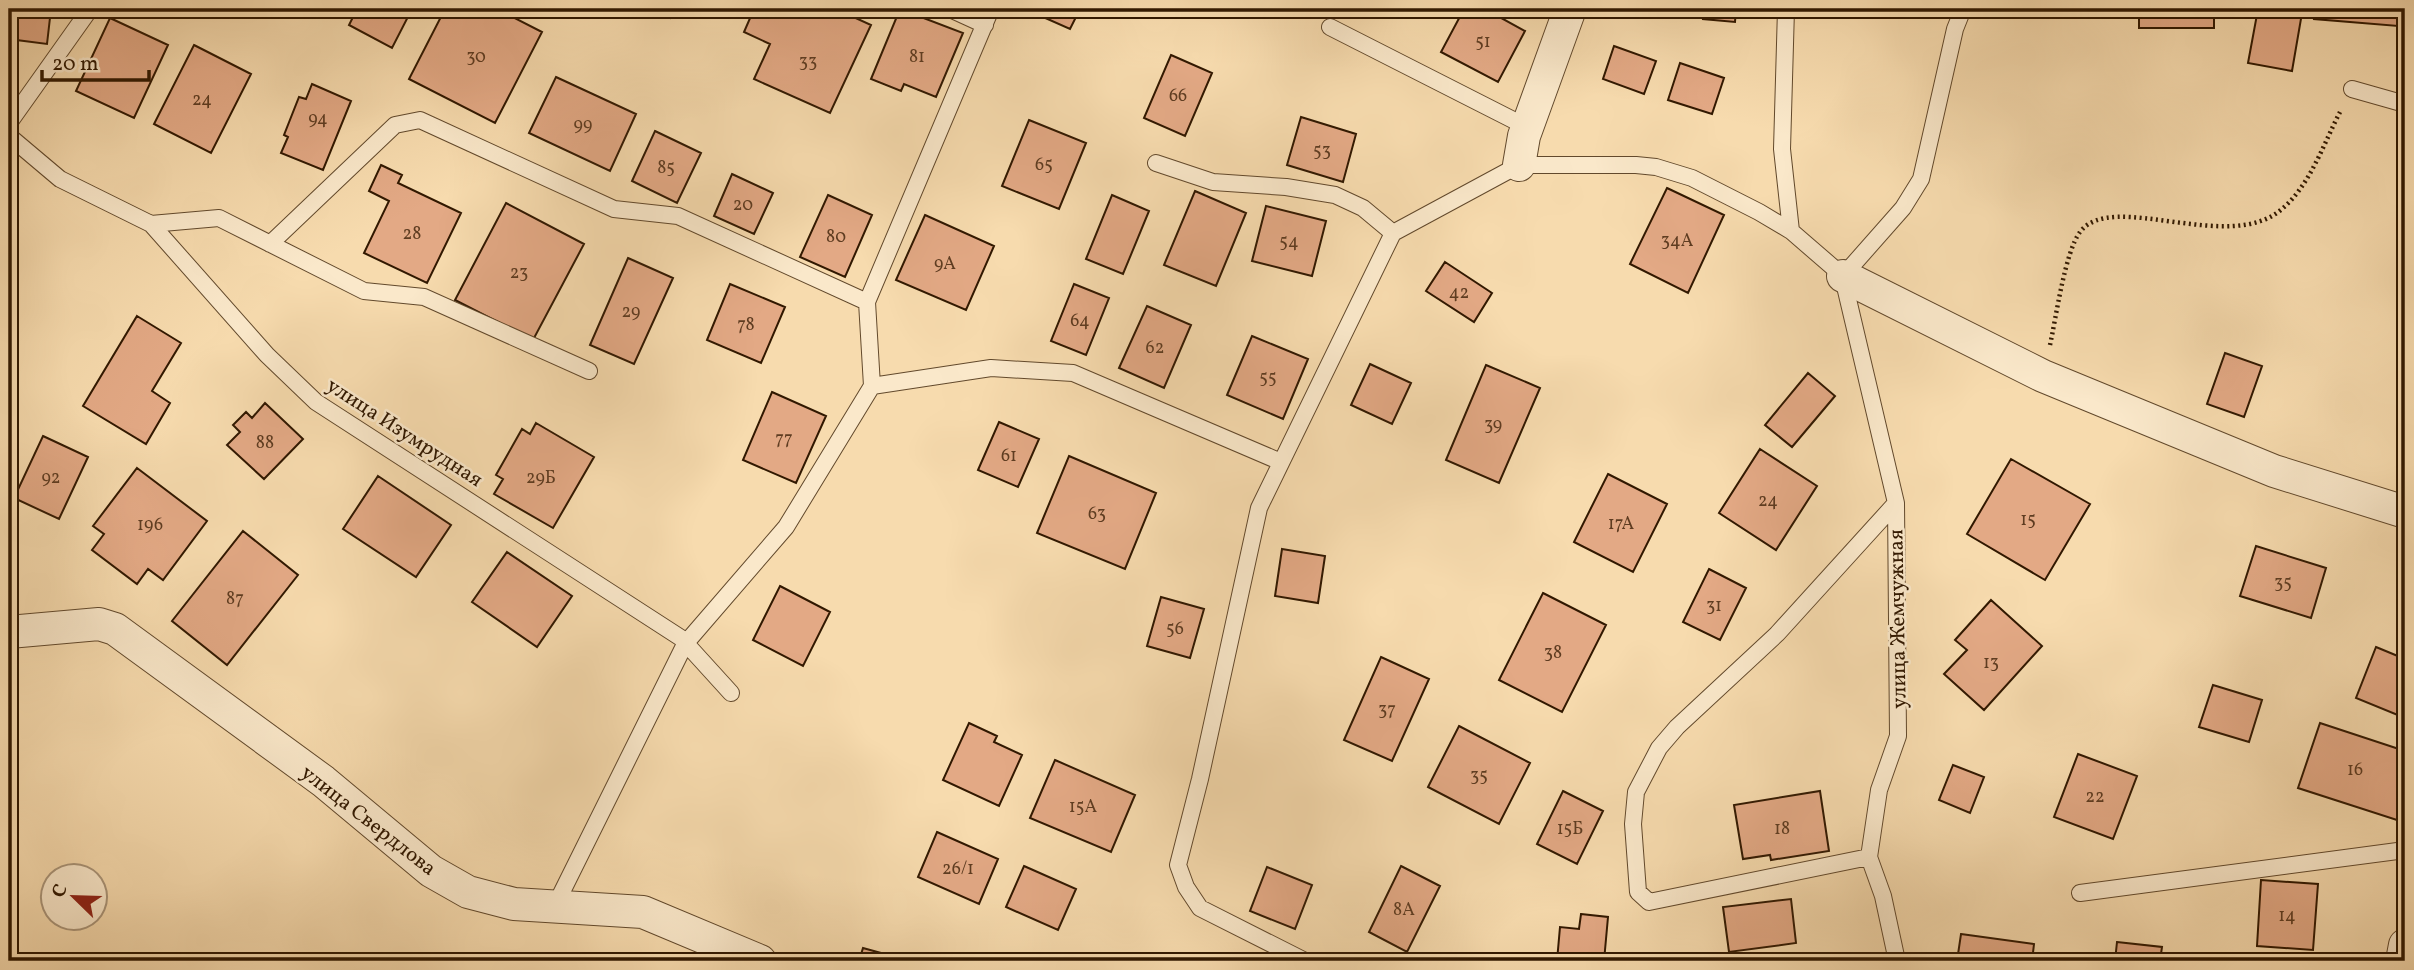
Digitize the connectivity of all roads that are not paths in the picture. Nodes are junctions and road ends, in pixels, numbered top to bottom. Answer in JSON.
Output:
{"nodes":[{"id":1,"x":90,"y":9,"type":"edge"},
{"id":2,"x":950,"y":9,"type":"edge"},
{"id":3,"x":991,"y":9,"type":"edge"},
{"id":4,"x":1570,"y":9,"type":"edge"},
{"id":5,"x":1787,"y":9,"type":"edge"},
{"id":6,"x":1963,"y":9,"type":"edge"},
{"id":7,"x":985,"y":25,"type":"junction"},
{"id":8,"x":1330,"y":27,"type":"dead end"},
{"id":9,"x":2352,"y":89,"type":"road end"},
{"id":10,"x":2405,"y":104,"type":"edge"},
{"id":11,"x":9,"y":123,"type":"edge"},
{"id":12,"x":1527,"y":127,"type":"junction"},
{"id":13,"x":9,"y":136,"type":"edge"},
{"id":14,"x":1156,"y":163,"type":"dead end"},
{"id":15,"x":1519,"y":165,"type":"junction"},
{"id":16,"x":151,"y":224,"type":"junction"},
{"id":17,"x":1791,"y":231,"type":"junction"},
{"id":18,"x":1393,"y":233,"type":"junction"},
{"id":19,"x":270,"y":244,"type":"junction"},
{"id":20,"x":1843,"y":275,"type":"junction"},
{"id":21,"x":867,"y":302,"type":"junction"},
{"id":22,"x":589,"y":371,"type":"dead end"},
{"id":23,"x":872,"y":386,"type":"junction"},
{"id":24,"x":1281,"y":462,"type":"junction"},
{"id":25,"x":1896,"y":503,"type":"junction"},
{"id":26,"x":2405,"y":512,"type":"edge"},
{"id":27,"x":9,"y":632,"type":"edge"},
{"id":28,"x":685,"y":644,"type":"junction"},
{"id":29,"x":731,"y":693,"type":"dead end"},
{"id":30,"x":2405,"y":850,"type":"edge"},
{"id":31,"x":1870,"y":857,"type":"junction"},
{"id":32,"x":2080,"y":893,"type":"dead end"},
{"id":33,"x":555,"y":906,"type":"junction"},
{"id":34,"x":2405,"y":945,"type":"edge"},
{"id":35,"x":760,"y":961,"type":"edge"},
{"id":36,"x":1305,"y":961,"type":"edge"},
{"id":37,"x":1897,"y":961,"type":"edge"},
{"id":38,"x":2402,"y":961,"type":"edge"}],
"edges":[{"from":1,"to":11,"type":"lane"},
{"from":2,"to":7,"type":"lane"},
{"from":3,"to":7,"type":"lane"},
{"from":4,"to":12,"type":"street"},
{"from":5,"to":17,"type":"lane"},
{"from":6,"to":20,"type":"lane"},
{"from":7,"to":21,"type":"lane"},
{"from":8,"to":12,"type":"lane"},
{"from":9,"to":10,"type":"lane"},
{"from":12,"to":15,"type":"street"},
{"from":13,"to":16,"type":"lane","name":"улица Изумрудная"},
{"from":14,"to":18,"type":"lane"},
{"from":15,"to":17,"type":"lane"},
{"from":15,"to":18,"type":"lane"},
{"from":16,"to":19,"type":"lane"},
{"from":16,"to":28,"type":"lane","name":"улица Изумрудная"},
{"from":17,"to":20,"type":"lane"},
{"from":18,"to":24,"type":"lane"},
{"from":19,"to":21,"type":"lane"},
{"from":19,"to":22,"type":"lane"},
{"from":20,"to":25,"type":"lane","name":"улица Жемчужная"},
{"from":20,"to":26,"type":"street"},
{"from":21,"to":23,"type":"lane"},
{"from":23,"to":24,"type":"lane"},
{"from":23,"to":28,"type":"lane"},
{"from":24,"to":36,"type":"lane"},
{"from":25,"to":31,"type":"lane","name":"улица Жемчужная"},
{"from":25,"to":31,"type":"lane"},
{"from":27,"to":33,"type":"street","name":"улица Свердлова"},
{"from":28,"to":29,"type":"lane","name":"улица Изумрудная"},
{"from":28,"to":33,"type":"lane"},
{"from":30,"to":32,"type":"lane"},
{"from":31,"to":37,"type":"lane","name":"улица Жемчужная"},
{"from":33,"to":35,"type":"street","name":"улица Свердлова"},
{"from":34,"to":38,"type":"street"}]}
